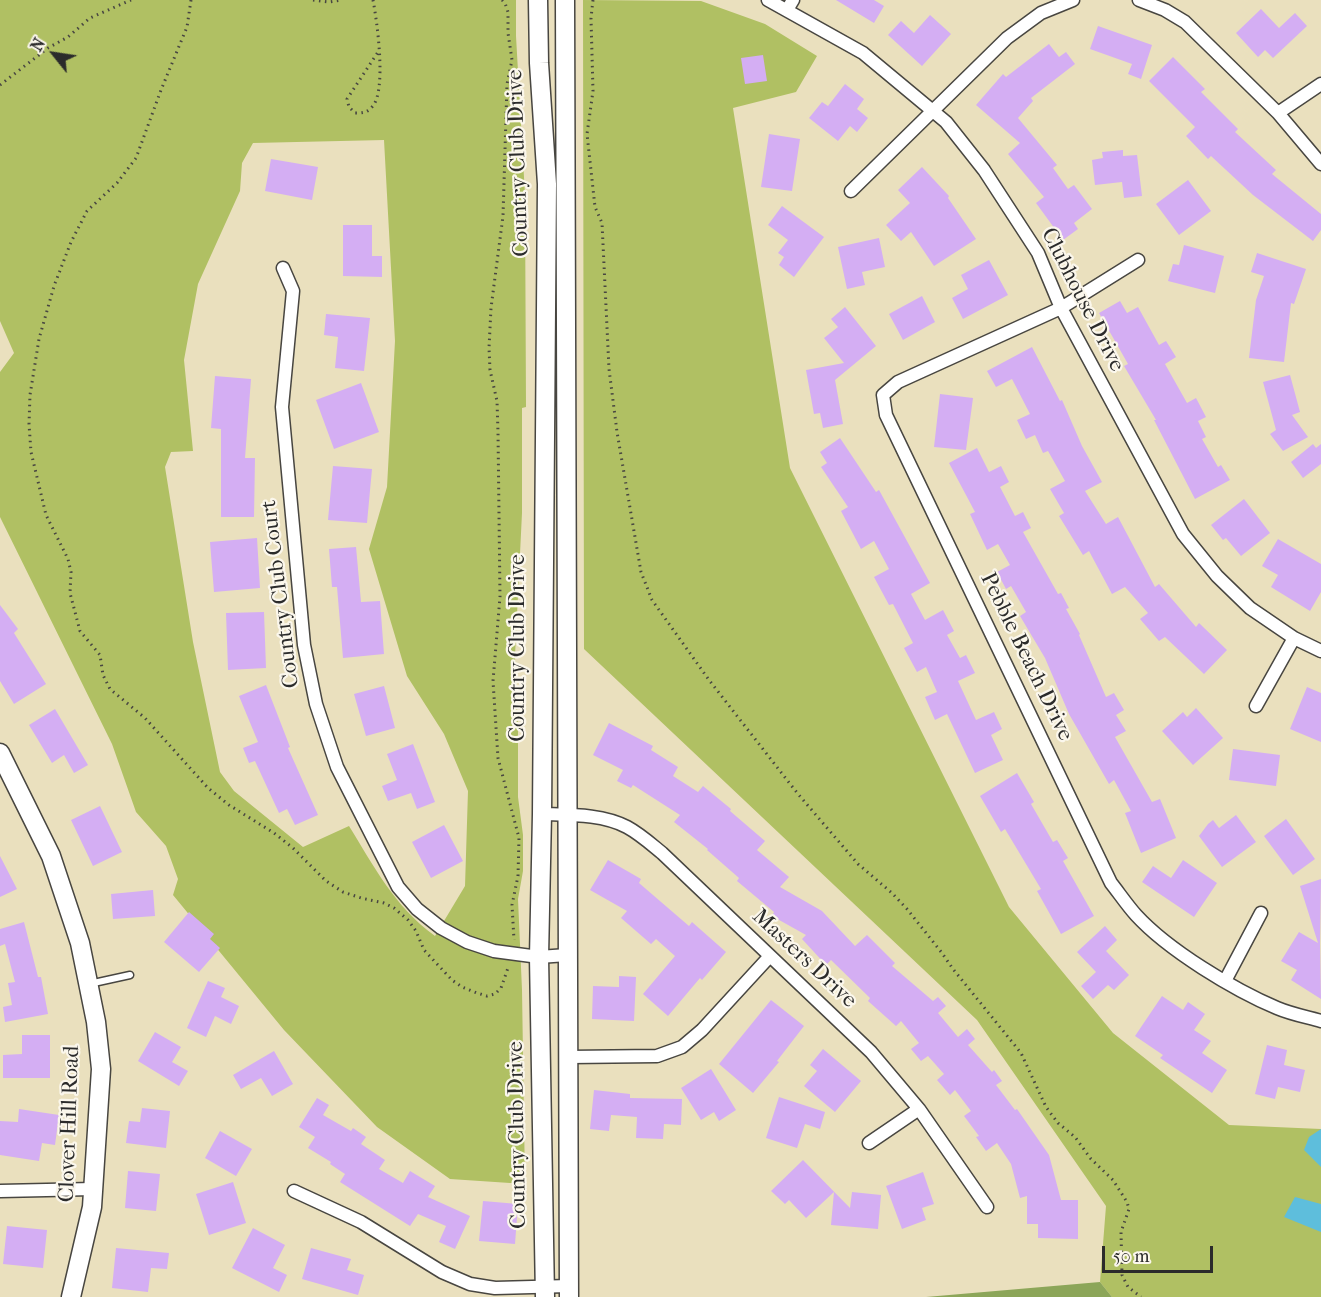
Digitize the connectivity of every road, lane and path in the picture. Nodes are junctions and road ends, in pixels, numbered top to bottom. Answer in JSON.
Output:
{"nodes":[{"id":1,"x":131,"y":0,"type":"edge"},
{"id":2,"x":191,"y":0,"type":"edge"},
{"id":3,"x":313,"y":0,"type":"edge"},
{"id":4,"x":342,"y":0,"type":"edge"},
{"id":5,"x":373,"y":0,"type":"edge"},
{"id":6,"x":501,"y":0,"type":"edge"},
{"id":7,"x":538,"y":0,"type":"edge"},
{"id":8,"x":566,"y":0,"type":"edge"},
{"id":9,"x":593,"y":0,"type":"edge"},
{"id":10,"x":768,"y":0,"type":"edge"},
{"id":11,"x":1073,"y":0,"type":"edge"},
{"id":12,"x":1139,"y":0,"type":"edge"},
{"id":13,"x":790,"y":5,"type":"edge"},
{"id":14,"x":378,"y":52,"type":"junction"},
{"id":15,"x":1321,"y":84,"type":"edge"},
{"id":16,"x":0,"y":85,"type":"edge"},
{"id":17,"x":932,"y":110,"type":"junction"},
{"id":18,"x":1278,"y":113,"type":"junction"},
{"id":19,"x":1321,"y":164,"type":"edge"},
{"id":20,"x":851,"y":191,"type":"dead end"},
{"id":21,"x":1138,"y":260,"type":"dead end"},
{"id":22,"x":283,"y":268,"type":"dead end"},
{"id":23,"x":1061,"y":308,"type":"junction"},
{"id":24,"x":1294,"y":638,"type":"junction"},
{"id":25,"x":1321,"y":651,"type":"edge"},
{"id":26,"x":1256,"y":706,"type":"dead end"},
{"id":27,"x":0,"y":753,"type":"edge"},
{"id":28,"x":542,"y":814,"type":"junction"},
{"id":29,"x":569,"y":815,"type":"junction"},
{"id":30,"x":1261,"y":913,"type":"dead end"},
{"id":31,"x":512,"y":954,"type":"junction"},
{"id":32,"x":567,"y":955,"type":"junction"},
{"id":33,"x":770,"y":956,"type":"junction"},
{"id":34,"x":539,"y":957,"type":"junction"},
{"id":35,"x":130,"y":975,"type":"dead end"},
{"id":36,"x":1225,"y":981,"type":"junction"},
{"id":37,"x":89,"y":984,"type":"junction"},
{"id":38,"x":1321,"y":1021,"type":"edge"},
{"id":39,"x":569,"y":1057,"type":"junction"},
{"id":40,"x":919,"y":1109,"type":"junction"},
{"id":41,"x":869,"y":1143,"type":"dead end"},
{"id":42,"x":93,"y":1189,"type":"junction"},
{"id":43,"x":0,"y":1191,"type":"edge"},
{"id":44,"x":294,"y":1191,"type":"dead end"},
{"id":45,"x":987,"y":1207,"type":"dead end"},
{"id":46,"x":569,"y":1291,"type":"edge"},
{"id":47,"x":545,"y":1292,"type":"edge"},
{"id":48,"x":72,"y":1297,"type":"edge"},
{"id":49,"x":1140,"y":1297,"type":"edge"}],
"edges":[{"from":1,"to":16,"type":"path"},
{"from":2,"to":31,"type":"path"},
{"from":3,"to":4,"type":"path"},
{"from":5,"to":14,"type":"path"},
{"from":6,"to":31,"type":"path"},
{"from":7,"to":28,"type":"main road","name":"Country Club Drive"},
{"from":8,"to":29,"type":"main road","name":"Country Club Drive"},
{"from":9,"to":49,"type":"path"},
{"from":10,"to":13,"type":"street","name":"Clubhouse Drive"},
{"from":11,"to":17,"type":"street"},
{"from":12,"to":18,"type":"street"},
{"from":13,"to":17,"type":"street","name":"Clubhouse Drive"},
{"from":14,"to":14,"type":"path"},
{"from":15,"to":18,"type":"street"},
{"from":17,"to":20,"type":"street"},
{"from":17,"to":23,"type":"street","name":"Clubhouse Drive"},
{"from":18,"to":19,"type":"street"},
{"from":21,"to":23,"type":"street"},
{"from":22,"to":31,"type":"street","name":"Country Club Court"},
{"from":23,"to":24,"type":"street","name":"Clubhouse Drive"},
{"from":23,"to":36,"type":"street","name":"Pebble Beach Drive"},
{"from":24,"to":25,"type":"street","name":"Clubhouse Drive"},
{"from":24,"to":26,"type":"street"},
{"from":27,"to":37,"type":"main road","name":"Clover Hill Road"},
{"from":28,"to":29,"type":"street","name":"Masters Drive"},
{"from":28,"to":34,"type":"main road","name":"Country Club Drive"},
{"from":29,"to":32,"type":"main road","name":"Country Club Drive"},
{"from":29,"to":33,"type":"street","name":"Masters Drive"},
{"from":30,"to":36,"type":"street"},
{"from":31,"to":34,"type":"street","name":"Country Club Court"},
{"from":32,"to":34,"type":"street","name":"Country Club Court"},
{"from":32,"to":39,"type":"main road","name":"Country Club Drive"},
{"from":33,"to":39,"type":"street"},
{"from":33,"to":40,"type":"street","name":"Masters Drive"},
{"from":34,"to":47,"type":"main road","name":"Country Club Drive"},
{"from":35,"to":37,"type":"lane"},
{"from":36,"to":38,"type":"street","name":"Pebble Beach Drive"},
{"from":37,"to":42,"type":"main road","name":"Clover Hill Road"},
{"from":39,"to":46,"type":"main road","name":"Country Club Drive"},
{"from":40,"to":41,"type":"street"},
{"from":40,"to":45,"type":"street","name":"Masters Drive"},
{"from":42,"to":43,"type":"street"},
{"from":42,"to":48,"type":"main road","name":"Clover Hill Road"},
{"from":44,"to":47,"type":"street"},
{"from":46,"to":47,"type":"street"}]}
